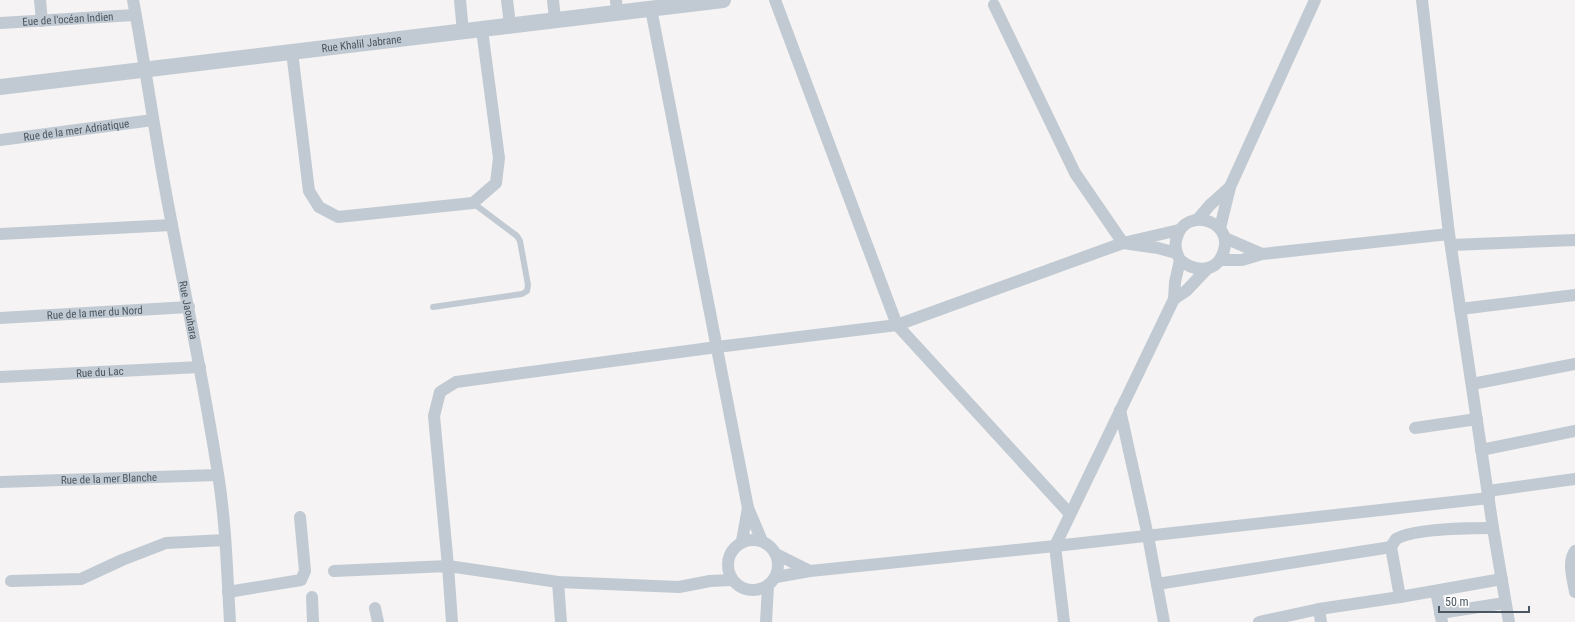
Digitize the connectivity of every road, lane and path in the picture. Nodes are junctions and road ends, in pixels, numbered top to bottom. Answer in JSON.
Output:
{"nodes":[{"id":1,"x":40,"y":0,"type":"edge"},
{"id":2,"x":132,"y":0,"type":"edge"},
{"id":3,"x":460,"y":0,"type":"edge"},
{"id":4,"x":507,"y":0,"type":"edge"},
{"id":5,"x":552,"y":0,"type":"edge"},
{"id":6,"x":723,"y":0,"type":"edge"},
{"id":7,"x":775,"y":0,"type":"edge"},
{"id":8,"x":1315,"y":0,"type":"edge"},
{"id":9,"x":1422,"y":0,"type":"edge"},
{"id":10,"x":994,"y":5,"type":"dead end"},
{"id":11,"x":616,"y":6,"type":"edge"},
{"id":12,"x":651,"y":9,"type":"junction"},
{"id":13,"x":136,"y":15,"type":"junction"},
{"id":14,"x":555,"y":19,"type":"junction"},
{"id":15,"x":42,"y":21,"type":"junction"},
{"id":16,"x":0,"y":23,"type":"edge"},
{"id":17,"x":510,"y":25,"type":"junction"},
{"id":18,"x":482,"y":30,"type":"junction"},
{"id":19,"x":463,"y":32,"type":"junction"},
{"id":20,"x":292,"y":52,"type":"junction"},
{"id":21,"x":146,"y":70,"type":"junction"},
{"id":22,"x":0,"y":87,"type":"edge"},
{"id":23,"x":153,"y":120,"type":"junction"},
{"id":24,"x":0,"y":140,"type":"edge"},
{"id":25,"x":1230,"y":187,"type":"junction"},
{"id":26,"x":473,"y":203,"type":"junction"},
{"id":27,"x":1198,"y":219,"type":"junction"},
{"id":28,"x":172,"y":225,"type":"junction"},
{"id":29,"x":1179,"y":230,"type":"junction"},
{"id":30,"x":1222,"y":233,"type":"junction"},
{"id":31,"x":0,"y":234,"type":"edge"},
{"id":32,"x":1450,"y":239,"type":"junction"},
{"id":33,"x":1575,"y":240,"type":"edge"},
{"id":34,"x":1123,"y":243,"type":"junction"},
{"id":35,"x":1262,"y":254,"type":"junction"},
{"id":36,"x":1178,"y":257,"type":"junction"},
{"id":37,"x":1220,"y":260,"type":"junction"},
{"id":38,"x":1207,"y":269,"type":"junction"},
{"id":39,"x":1575,"y":295,"type":"edge"},
{"id":40,"x":1174,"y":299,"type":"junction"},
{"id":41,"x":189,"y":307,"type":"junction"},
{"id":42,"x":433,"y":307,"type":"dead end"},
{"id":43,"x":1460,"y":309,"type":"junction"},
{"id":44,"x":0,"y":318,"type":"edge"},
{"id":45,"x":897,"y":325,"type":"junction"},
{"id":46,"x":717,"y":347,"type":"junction"},
{"id":47,"x":1575,"y":364,"type":"edge"},
{"id":48,"x":200,"y":367,"type":"junction"},
{"id":49,"x":0,"y":377,"type":"edge"},
{"id":50,"x":1472,"y":384,"type":"junction"},
{"id":51,"x":1120,"y":410,"type":"junction"},
{"id":52,"x":1477,"y":419,"type":"junction"},
{"id":53,"x":1415,"y":428,"type":"dead end"},
{"id":54,"x":1575,"y":431,"type":"edge"},
{"id":55,"x":1482,"y":450,"type":"junction"},
{"id":56,"x":218,"y":475,"type":"junction"},
{"id":57,"x":1575,"y":479,"type":"edge"},
{"id":58,"x":0,"y":482,"type":"edge"},
{"id":59,"x":1488,"y":494,"type":"junction"},
{"id":60,"x":748,"y":508,"type":"junction"},
{"id":61,"x":1070,"y":514,"type":"junction"},
{"id":62,"x":300,"y":517,"type":"dead end"},
{"id":63,"x":1493,"y":528,"type":"junction"},
{"id":64,"x":1148,"y":536,"type":"junction"},
{"id":65,"x":225,"y":540,"type":"junction"},
{"id":66,"x":762,"y":540,"type":"junction"},
{"id":67,"x":742,"y":541,"type":"junction"},
{"id":68,"x":1055,"y":546,"type":"junction"},
{"id":69,"x":1391,"y":547,"type":"junction"},
{"id":70,"x":1575,"y":551,"type":"edge"},
{"id":71,"x":776,"y":554,"type":"junction"},
{"id":72,"x":727,"y":565,"type":"junction"},
{"id":73,"x":448,"y":566,"type":"junction"},
{"id":74,"x":810,"y":571,"type":"junction"},
{"id":75,"x":334,"y":572,"type":"dead end"},
{"id":76,"x":1502,"y":579,"type":"junction"},
{"id":77,"x":732,"y":580,"type":"junction"},
{"id":78,"x":11,"y":581,"type":"dead end"},
{"id":79,"x":710,"y":581,"type":"junction"},
{"id":80,"x":772,"y":581,"type":"junction"},
{"id":81,"x":558,"y":582,"type":"junction"},
{"id":82,"x":1158,"y":584,"type":"junction"},
{"id":83,"x":753,"y":591,"type":"junction"},
{"id":84,"x":1436,"y":591,"type":"junction"},
{"id":85,"x":228,"y":592,"type":"junction"},
{"id":86,"x":1575,"y":592,"type":"edge"},
{"id":87,"x":1400,"y":597,"type":"junction"},
{"id":88,"x":312,"y":598,"type":"dead end"},
{"id":89,"x":1506,"y":602,"type":"junction"},
{"id":90,"x":375,"y":608,"type":"dead end"},
{"id":91,"x":1319,"y":609,"type":"junction"},
{"id":92,"x":1441,"y":618,"type":"edge"},
{"id":93,"x":766,"y":619,"type":"edge"},
{"id":94,"x":230,"y":622,"type":"edge"},
{"id":95,"x":313,"y":622,"type":"edge"},
{"id":96,"x":378,"y":622,"type":"edge"},
{"id":97,"x":452,"y":622,"type":"edge"},
{"id":98,"x":561,"y":622,"type":"edge"},
{"id":99,"x":1064,"y":622,"type":"edge"},
{"id":100,"x":1164,"y":622,"type":"edge"},
{"id":101,"x":1259,"y":622,"type":"edge"},
{"id":102,"x":1321,"y":622,"type":"edge"},
{"id":103,"x":1509,"y":622,"type":"edge"}],
"edges":[{"from":1,"to":15,"type":"street"},
{"from":2,"to":13,"type":"street","name":"Rue Jaouhara"},
{"from":3,"to":19,"type":"street"},
{"from":4,"to":17,"type":"street"},
{"from":5,"to":14,"type":"street"},
{"from":6,"to":12,"type":"street","name":"Rue Khalil Jabrane"},
{"from":7,"to":45,"type":"street"},
{"from":8,"to":25,"type":"street"},
{"from":9,"to":32,"type":"street"},
{"from":10,"to":34,"type":"street"},
{"from":11,"to":12,"type":"street","name":"Rue Khalil Jabrane"},
{"from":11,"to":14,"type":"street","name":"Rue Khalil Jabrane"},
{"from":12,"to":46,"type":"street"},
{"from":13,"to":15,"type":"street","name":"Eue de l'océan Indien"},
{"from":13,"to":21,"type":"street","name":"Rue Jaouhara"},
{"from":14,"to":17,"type":"street","name":"Rue Khalil Jabrane"},
{"from":15,"to":16,"type":"street","name":"Eue de l'océan Indien"},
{"from":17,"to":18,"type":"street","name":"Rue Khalil Jabrane"},
{"from":18,"to":19,"type":"street","name":"Rue Khalil Jabrane"},
{"from":18,"to":26,"type":"street"},
{"from":19,"to":20,"type":"street","name":"Rue Khalil Jabrane"},
{"from":20,"to":21,"type":"street","name":"Rue Khalil Jabrane"},
{"from":20,"to":26,"type":"street"},
{"from":21,"to":22,"type":"street","name":"Rue Khalil Jabrane"},
{"from":21,"to":23,"type":"street","name":"Rue Jaouhara"},
{"from":23,"to":24,"type":"street","name":"Rue de la mer Adriatique"},
{"from":23,"to":28,"type":"street","name":"Rue Jaouhara"},
{"from":25,"to":27,"type":"street"},
{"from":25,"to":30,"type":"street"},
{"from":26,"to":42,"type":"lane"},
{"from":27,"to":29,"type":"street"},
{"from":27,"to":30,"type":"street"},
{"from":28,"to":31,"type":"street"},
{"from":28,"to":41,"type":"street","name":"Rue Jaouhara"},
{"from":29,"to":34,"type":"street"},
{"from":29,"to":36,"type":"street"},
{"from":30,"to":35,"type":"street"},
{"from":30,"to":37,"type":"street"},
{"from":32,"to":33,"type":"street"},
{"from":32,"to":35,"type":"street"},
{"from":32,"to":43,"type":"street"},
{"from":34,"to":36,"type":"street"},
{"from":34,"to":45,"type":"street"},
{"from":35,"to":37,"type":"street"},
{"from":36,"to":38,"type":"street"},
{"from":36,"to":40,"type":"street"},
{"from":37,"to":38,"type":"street"},
{"from":38,"to":40,"type":"street"},
{"from":39,"to":43,"type":"street"},
{"from":40,"to":51,"type":"street"},
{"from":41,"to":44,"type":"street","name":"Rue de la mer du Nord"},
{"from":41,"to":48,"type":"street","name":"Rue Jaouhara"},
{"from":43,"to":50,"type":"street"},
{"from":45,"to":46,"type":"street"},
{"from":45,"to":61,"type":"street"},
{"from":46,"to":60,"type":"street"},
{"from":46,"to":73,"type":"street"},
{"from":47,"to":50,"type":"street"},
{"from":48,"to":49,"type":"street","name":"Rue du Lac"},
{"from":48,"to":56,"type":"street","name":"Rue Jaouhara"},
{"from":50,"to":52,"type":"street"},
{"from":51,"to":61,"type":"street"},
{"from":51,"to":64,"type":"street"},
{"from":52,"to":53,"type":"street"},
{"from":52,"to":55,"type":"street"},
{"from":54,"to":55,"type":"street"},
{"from":55,"to":59,"type":"street"},
{"from":56,"to":58,"type":"street","name":"Rue de la mer Blanche"},
{"from":56,"to":65,"type":"street","name":"Rue Jaouhara"},
{"from":57,"to":59,"type":"street"},
{"from":59,"to":63,"type":"street"},
{"from":59,"to":64,"type":"street"},
{"from":60,"to":66,"type":"street"},
{"from":60,"to":67,"type":"street"},
{"from":61,"to":68,"type":"street"},
{"from":62,"to":85,"type":"street"},
{"from":63,"to":69,"type":"street"},
{"from":63,"to":76,"type":"street"},
{"from":64,"to":68,"type":"street"},
{"from":64,"to":82,"type":"street"},
{"from":65,"to":78,"type":"street"},
{"from":65,"to":85,"type":"street","name":"Rue Jaouhara"},
{"from":66,"to":67,"type":"street"},
{"from":66,"to":71,"type":"street"},
{"from":67,"to":72,"type":"street"},
{"from":68,"to":74,"type":"street"},
{"from":68,"to":99,"type":"street"},
{"from":69,"to":82,"type":"street"},
{"from":69,"to":87,"type":"street"},
{"from":70,"to":86,"type":"street"},
{"from":71,"to":74,"type":"street"},
{"from":71,"to":80,"type":"street"},
{"from":72,"to":77,"type":"street"},
{"from":72,"to":79,"type":"street"},
{"from":73,"to":75,"type":"street"},
{"from":73,"to":81,"type":"street"},
{"from":73,"to":97,"type":"street"},
{"from":74,"to":80,"type":"street"},
{"from":76,"to":84,"type":"street"},
{"from":76,"to":89,"type":"street"},
{"from":77,"to":79,"type":"street"},
{"from":77,"to":83,"type":"street"},
{"from":79,"to":81,"type":"street"},
{"from":80,"to":83,"type":"street"},
{"from":80,"to":93,"type":"street"},
{"from":81,"to":98,"type":"street"},
{"from":82,"to":100,"type":"street"},
{"from":83,"to":93,"type":"street"},
{"from":84,"to":87,"type":"street"},
{"from":84,"to":92,"type":"street"},
{"from":85,"to":94,"type":"street","name":"Rue Jaouhara"},
{"from":87,"to":91,"type":"street"},
{"from":88,"to":95,"type":"street"},
{"from":89,"to":92,"type":"street"},
{"from":89,"to":103,"type":"street"},
{"from":90,"to":96,"type":"street"},
{"from":91,"to":101,"type":"street"},
{"from":91,"to":102,"type":"street"}]}
